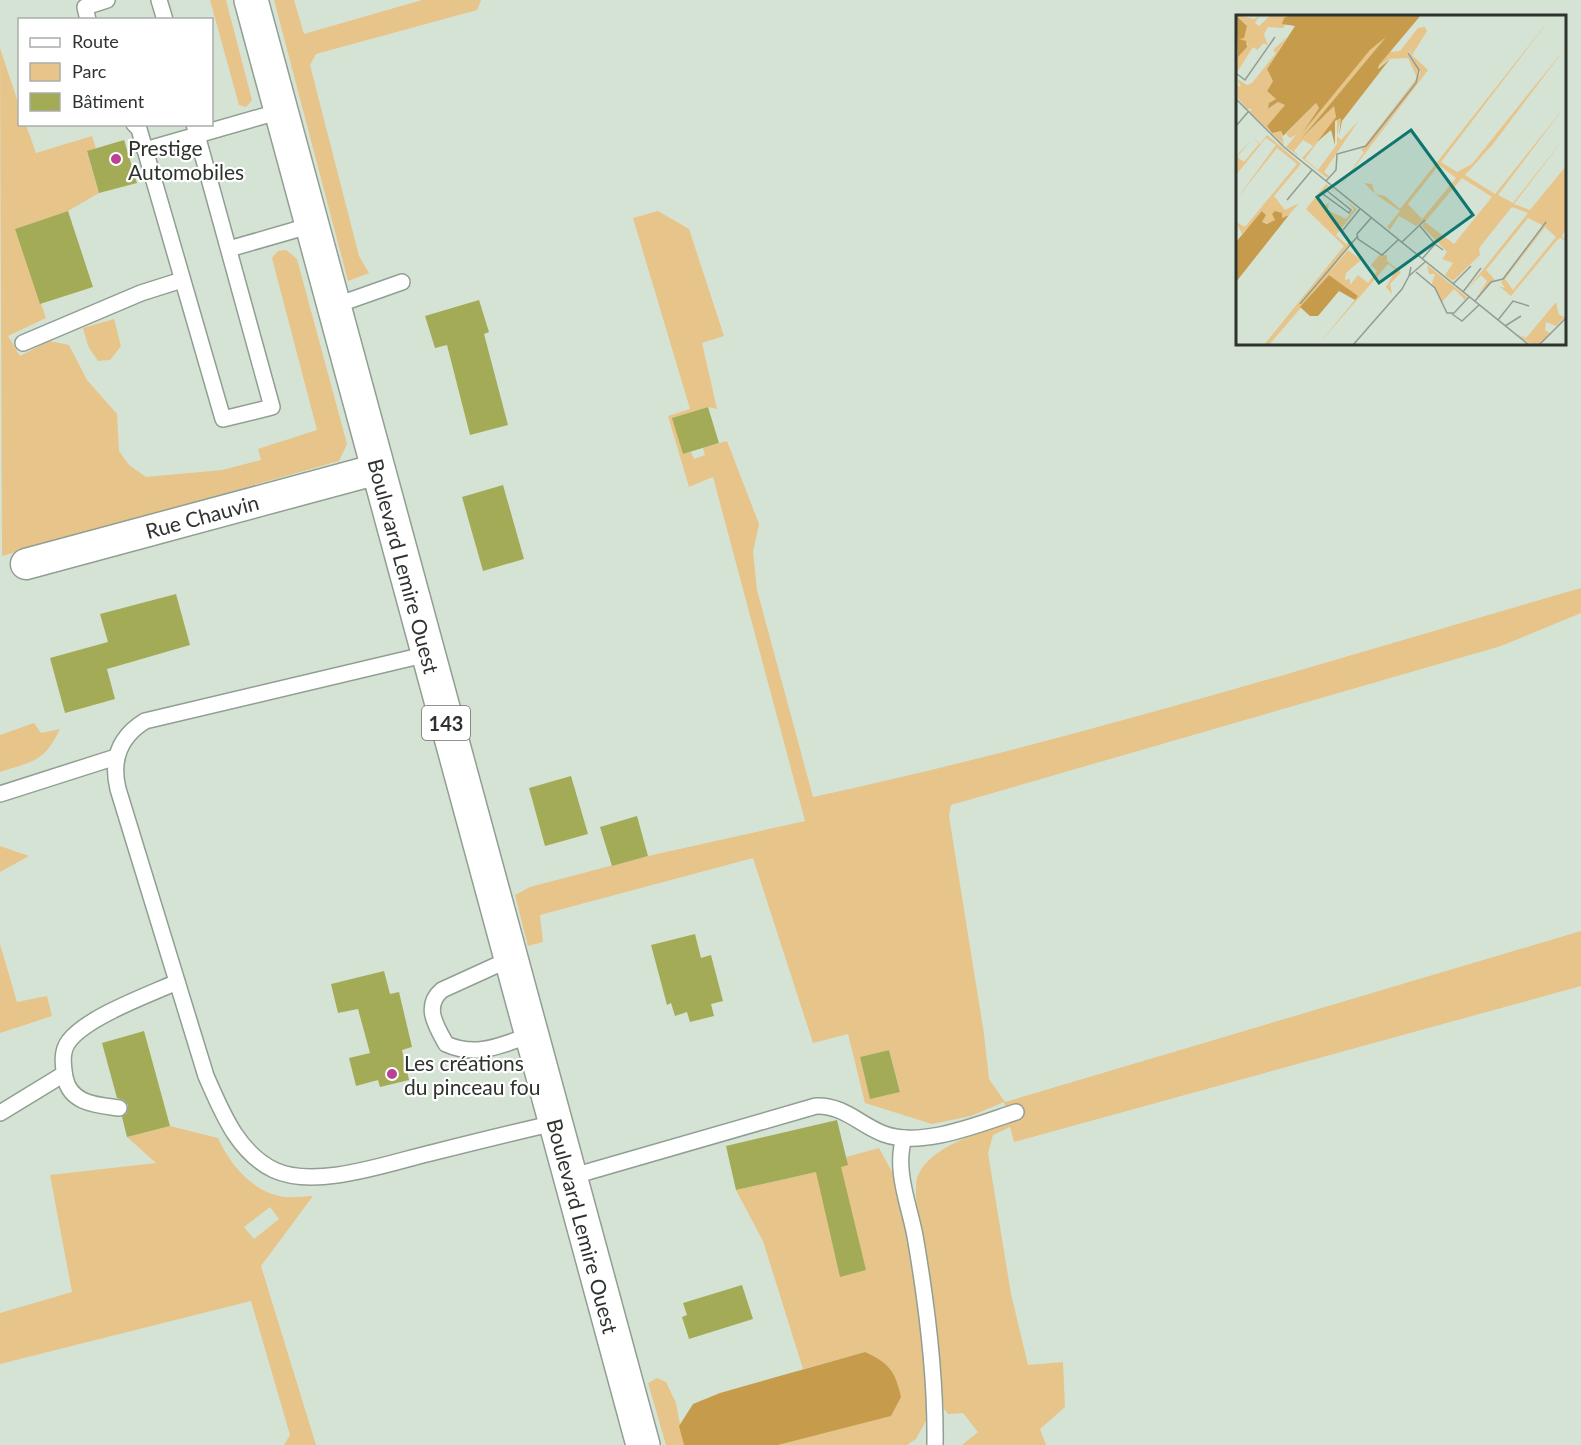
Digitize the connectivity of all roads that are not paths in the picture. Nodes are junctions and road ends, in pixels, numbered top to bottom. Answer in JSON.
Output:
{"nodes":[{"id":1,"x":107,"y":0,"type":"edge"},
{"id":2,"x":159,"y":0,"type":"edge"},
{"id":3,"x":251,"y":0,"type":"edge"},
{"id":4,"x":88,"y":18,"type":"edge"},
{"id":5,"x":164,"y":18,"type":"edge"},
{"id":6,"x":281,"y":111,"type":"junction"},
{"id":7,"x":136,"y":126,"type":"edge"},
{"id":8,"x":196,"y":130,"type":"edge"},
{"id":9,"x":145,"y":150,"type":"junction"},
{"id":10,"x":312,"y":225,"type":"junction"},
{"id":11,"x":229,"y":249,"type":"junction"},
{"id":12,"x":182,"y":280,"type":"junction"},
{"id":13,"x":402,"y":282,"type":"dead end"},
{"id":14,"x":334,"y":306,"type":"junction"},
{"id":15,"x":23,"y":343,"type":"dead end"},
{"id":16,"x":378,"y":469,"type":"junction"},
{"id":17,"x":26,"y":564,"type":"dead end"},
{"id":18,"x":428,"y":654,"type":"junction"},
{"id":19,"x":116,"y":757,"type":"junction"},
{"id":20,"x":0,"y":794,"type":"edge"},
{"id":21,"x":510,"y":959,"type":"junction"},
{"id":22,"x":177,"y":982,"type":"junction"},
{"id":23,"x":531,"y":1035,"type":"junction"},
{"id":24,"x":64,"y":1074,"type":"junction"},
{"id":25,"x":119,"y":1108,"type":"dead end"},
{"id":26,"x":1016,"y":1112,"type":"dead end"},
{"id":27,"x":0,"y":1113,"type":"edge"},
{"id":28,"x":555,"y":1123,"type":"junction"},
{"id":29,"x":903,"y":1138,"type":"junction"},
{"id":30,"x":570,"y":1177,"type":"junction"},
{"id":31,"x":643,"y":1445,"type":"edge"},
{"id":32,"x":935,"y":1445,"type":"edge"}],
"edges":[{"from":1,"to":4,"type":"lane"},
{"from":2,"to":5,"type":"lane"},
{"from":3,"to":6,"type":"main road","name":"Boulevard Lemire Ouest","number":"143"},
{"from":6,"to":8,"type":"lane"},
{"from":6,"to":10,"type":"main road","name":"Boulevard Lemire Ouest","number":"143"},
{"from":7,"to":9,"type":"lane"},
{"from":8,"to":9,"type":"lane"},
{"from":8,"to":11,"type":"lane"},
{"from":9,"to":12,"type":"lane"},
{"from":10,"to":11,"type":"lane"},
{"from":10,"to":14,"type":"main road","name":"Boulevard Lemire Ouest","number":"143"},
{"from":11,"to":12,"type":"lane"},
{"from":12,"to":15,"type":"lane"},
{"from":13,"to":14,"type":"lane"},
{"from":14,"to":16,"type":"main road","name":"Boulevard Lemire Ouest","number":"143"},
{"from":16,"to":17,"type":"street","name":"Rue Chauvin"},
{"from":16,"to":18,"type":"main road","name":"Boulevard Lemire Ouest","number":"143"},
{"from":18,"to":19,"type":"lane"},
{"from":18,"to":21,"type":"main road","name":"Boulevard Lemire Ouest","number":"143"},
{"from":19,"to":20,"type":"lane"},
{"from":19,"to":22,"type":"lane"},
{"from":21,"to":23,"type":"main road","name":"Boulevard Lemire Ouest","number":"143"},
{"from":21,"to":23,"type":"lane"},
{"from":22,"to":24,"type":"lane"},
{"from":22,"to":28,"type":"lane"},
{"from":23,"to":28,"type":"main road","name":"Boulevard Lemire Ouest","number":"143"},
{"from":24,"to":25,"type":"lane"},
{"from":24,"to":27,"type":"lane"},
{"from":26,"to":29,"type":"lane"},
{"from":28,"to":30,"type":"main road","name":"Boulevard Lemire Ouest","number":"143"},
{"from":29,"to":30,"type":"lane"},
{"from":29,"to":32,"type":"lane"},
{"from":30,"to":31,"type":"main road","name":"Boulevard Lemire Ouest","number":"143"}]}
